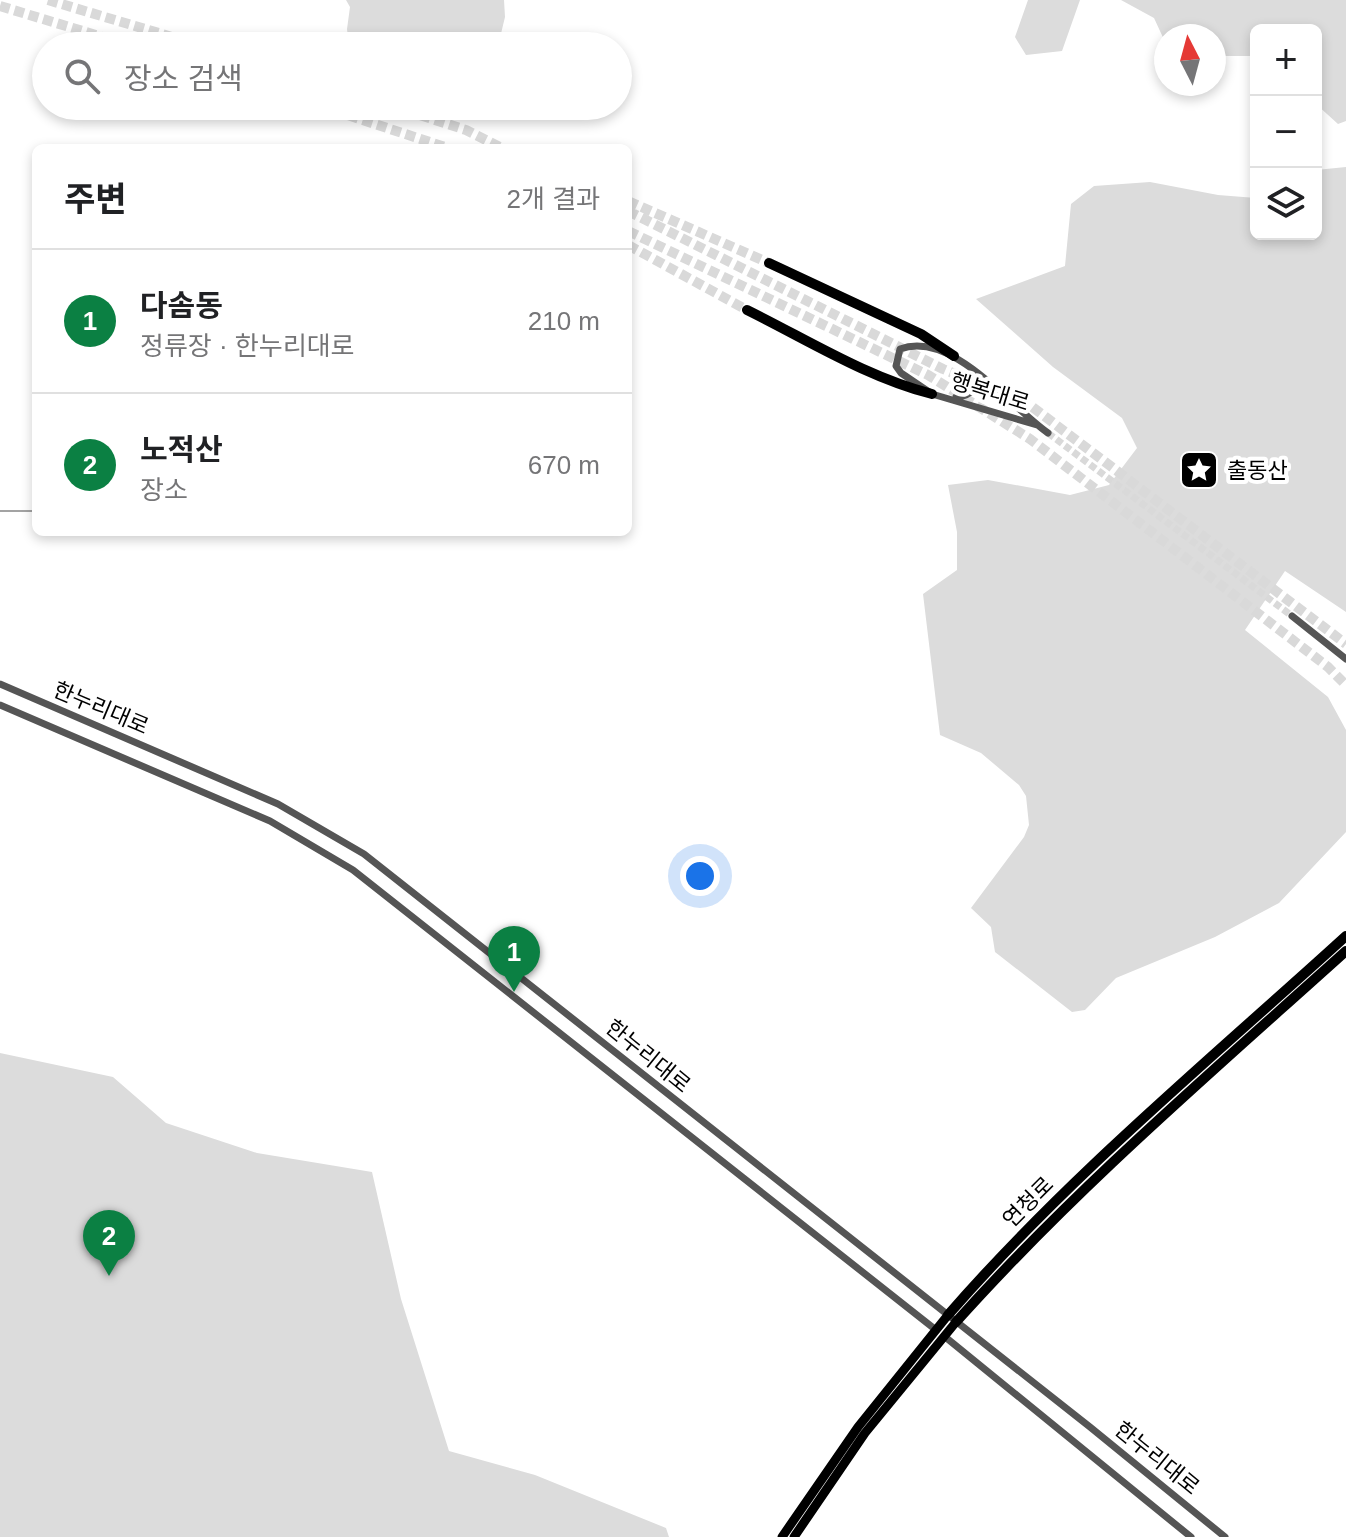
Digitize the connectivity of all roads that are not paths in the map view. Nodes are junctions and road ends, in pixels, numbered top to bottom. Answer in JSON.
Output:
{"nodes":[{"id":1,"x":769,"y":263,"type":"tunnel mouth"},
{"id":2,"x":747,"y":310,"type":"tunnel mouth"},
{"id":3,"x":954,"y":356,"type":"junction"},
{"id":4,"x":970,"y":368,"type":"junction"},
{"id":5,"x":932,"y":394,"type":"junction"},
{"id":6,"x":950,"y":397,"type":"junction"},
{"id":7,"x":1037,"y":425,"type":"junction"},
{"id":8,"x":1048,"y":433,"type":"tunnel mouth"},
{"id":9,"x":1292,"y":616,"type":"tunnel mouth"},
{"id":10,"x":1338,"y":654,"type":"junction"},
{"id":11,"x":1346,"y":659,"type":"edge"},
{"id":12,"x":1346,"y":666,"type":"edge"},
{"id":13,"x":0,"y":684,"type":"edge"},
{"id":14,"x":0,"y":705,"type":"edge"},
{"id":15,"x":1346,"y":936,"type":"edge"},
{"id":16,"x":1346,"y":951,"type":"edge"},
{"id":17,"x":952,"y":1318,"type":"junction"},
{"id":18,"x":940,"y":1333,"type":"junction"},
{"id":19,"x":900,"y":1381,"type":"junction"},
{"id":20,"x":782,"y":1537,"type":"edge"},
{"id":21,"x":794,"y":1537,"type":"edge"},
{"id":22,"x":1191,"y":1537,"type":"edge"},
{"id":23,"x":1225,"y":1537,"type":"edge"}],
"edges":[{"from":1,"to":3,"type":"highway"},
{"from":2,"to":5,"type":"highway"},
{"from":3,"to":4,"type":"street","name":"행복대로"},
{"from":3,"to":5,"type":"street"},
{"from":4,"to":6,"type":"street"},
{"from":4,"to":7,"type":"street","name":"행복대로"},
{"from":5,"to":6,"type":"street","name":"행복대로"},
{"from":6,"to":7,"type":"street","name":"행복대로"},
{"from":7,"to":8,"type":"street","name":"행복대로"},
{"from":9,"to":10,"type":"street"},
{"from":10,"to":11,"type":"street"},
{"from":10,"to":12,"type":"street"},
{"from":13,"to":17,"type":"street","name":"한누리대로"},
{"from":14,"to":18,"type":"street","name":"한누리대로"},
{"from":15,"to":17,"type":"highway","name":"연청로"},
{"from":16,"to":17,"type":"highway","name":"연청로"},
{"from":17,"to":18,"type":"main road","name":"연청로"},
{"from":17,"to":23,"type":"street","name":"한누리대로"},
{"from":18,"to":19,"type":"main road","name":"연청로"},
{"from":18,"to":22,"type":"street","name":"한누리대로"},
{"from":19,"to":20,"type":"main road","name":"연청로"},
{"from":19,"to":21,"type":"main road","name":"연청로"}]}
